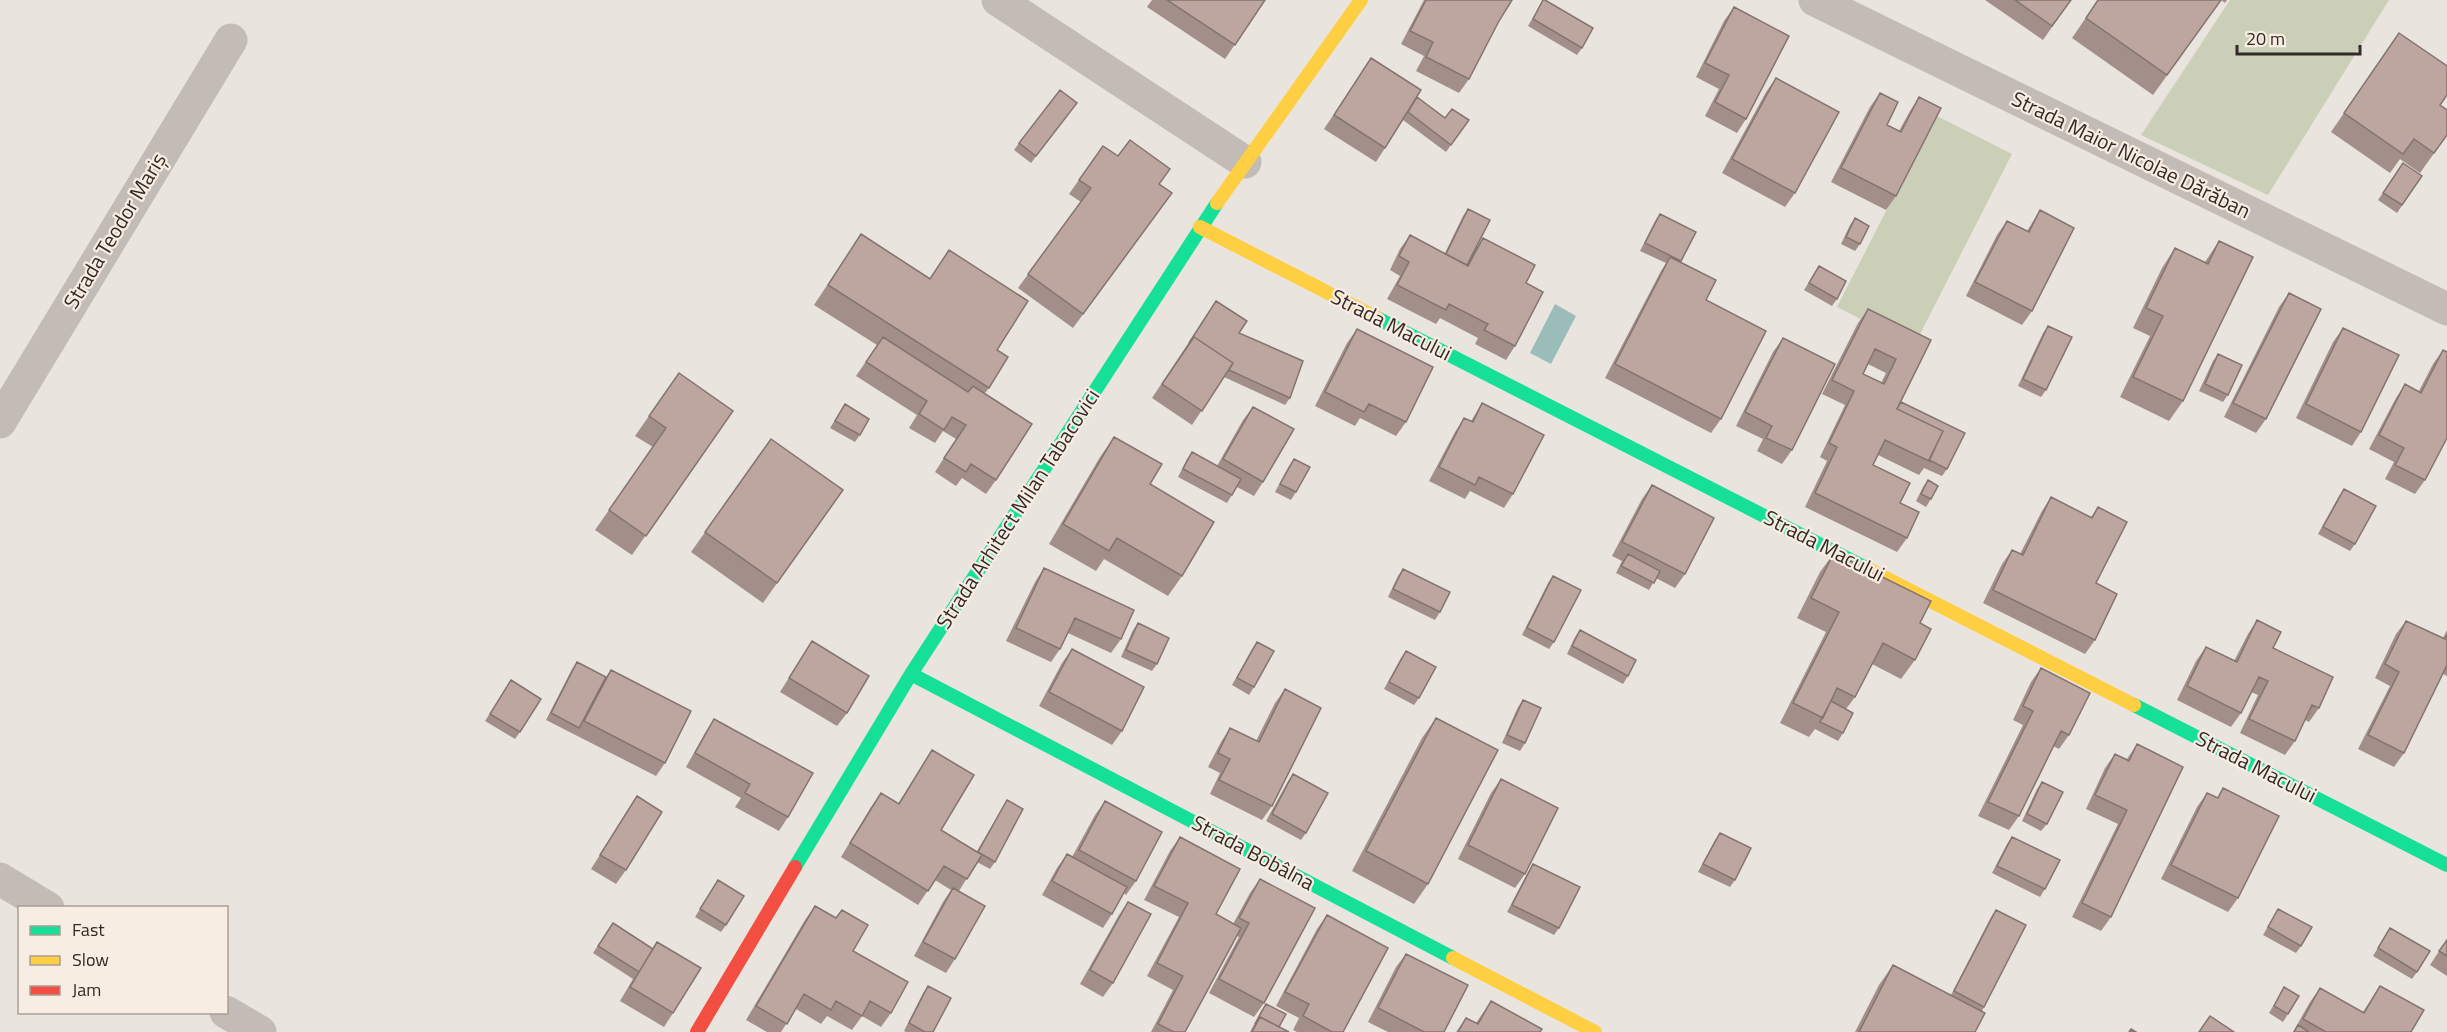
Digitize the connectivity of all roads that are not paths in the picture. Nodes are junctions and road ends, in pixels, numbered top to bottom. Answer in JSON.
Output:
{"nodes":[{"id":1,"x":998,"y":0,"type":"edge"},
{"id":2,"x":1361,"y":0,"type":"edge"},
{"id":3,"x":1815,"y":0,"type":"edge"},
{"id":4,"x":231,"y":40,"type":"dead end"},
{"id":5,"x":1245,"y":162,"type":"junction"},
{"id":6,"x":1200,"y":228,"type":"junction"},
{"id":7,"x":2447,"y":309,"type":"edge"},
{"id":8,"x":0,"y":422,"type":"edge"},
{"id":9,"x":911,"y":674,"type":"junction"},
{"id":10,"x":2447,"y":865,"type":"edge"},
{"id":11,"x":0,"y":879,"type":"edge"},
{"id":12,"x":45,"y":906,"type":"edge"},
{"id":13,"x":228,"y":1013,"type":"edge"},
{"id":14,"x":260,"y":1032,"type":"edge"},
{"id":15,"x":697,"y":1032,"type":"edge"},
{"id":16,"x":1595,"y":1032,"type":"edge"}],
"edges":[{"from":1,"to":5,"type":"street"},
{"from":2,"to":5,"type":"street","name":"Strada Arhitect Milan Tabacovici"},
{"from":3,"to":7,"type":"street","name":"Strada Maior Nicolae Dărăban"},
{"from":4,"to":8,"type":"street","name":"Strada Teodor Mariș"},
{"from":5,"to":6,"type":"street","name":"Strada Arhitect Milan Tabacovici"},
{"from":6,"to":9,"type":"street","name":"Strada Arhitect Milan Tabacovici"},
{"from":6,"to":10,"type":"street","name":"Strada Macului"},
{"from":9,"to":15,"type":"street","name":"Strada Arhitect Milan Tabacovici"},
{"from":9,"to":16,"type":"street","name":"Strada Bobâlna"},
{"from":11,"to":12,"type":"street"},
{"from":13,"to":14,"type":"street"}]}
